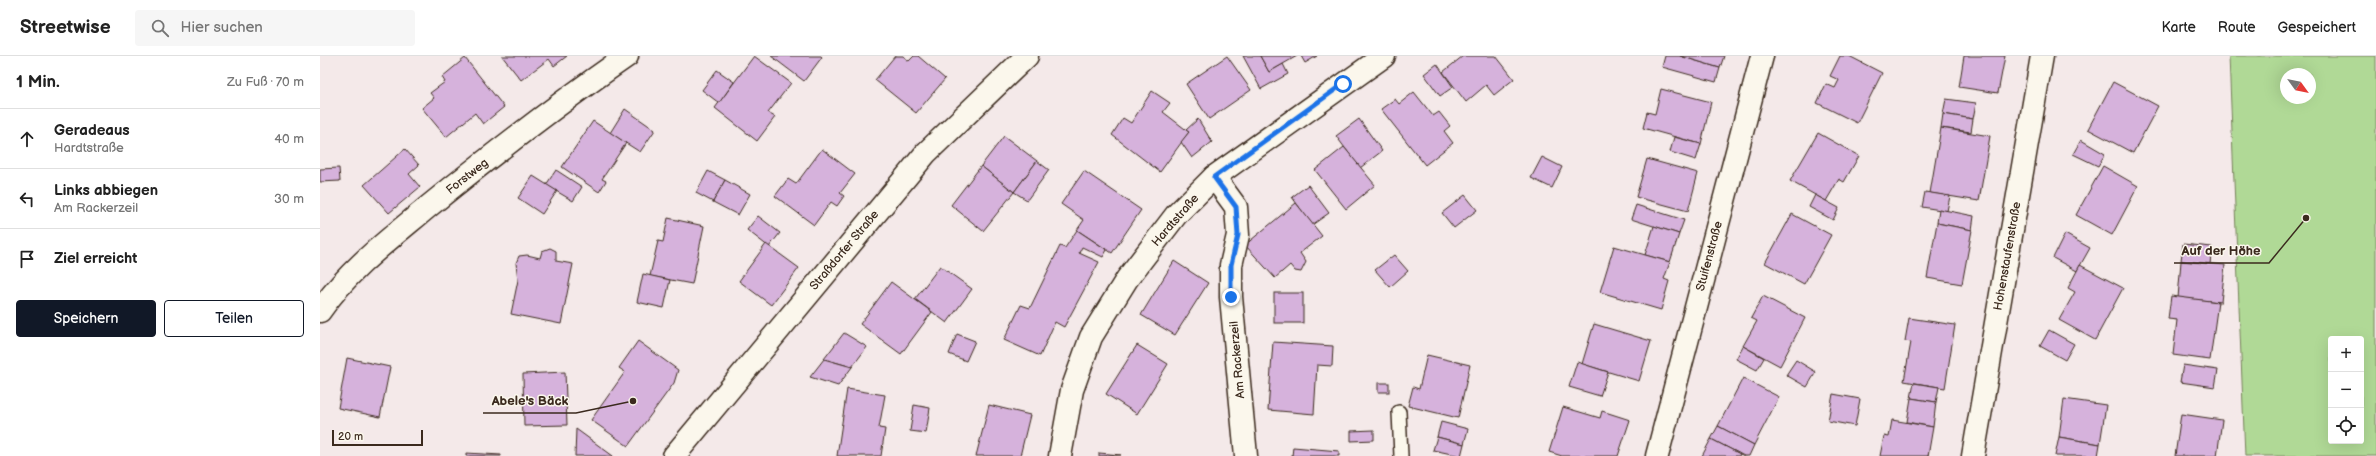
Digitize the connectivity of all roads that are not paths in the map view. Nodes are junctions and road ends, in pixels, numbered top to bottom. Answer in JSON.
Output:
{"nodes":[{"id":1,"x":627,"y":56,"type":"edge"},
{"id":2,"x":1027,"y":56,"type":"edge"},
{"id":3,"x":1384,"y":56,"type":"edge"},
{"id":4,"x":1762,"y":56,"type":"edge"},
{"id":5,"x":2042,"y":56,"type":"edge"},
{"id":6,"x":1214,"y":177,"type":"junction"},
{"id":7,"x":320,"y":311,"type":"edge"},
{"id":8,"x":1399,"y":412,"type":"dead end"},
{"id":9,"x":674,"y":456,"type":"edge"},
{"id":10,"x":1060,"y":456,"type":"edge"},
{"id":11,"x":1246,"y":456,"type":"edge"},
{"id":12,"x":1401,"y":456,"type":"edge"},
{"id":13,"x":1657,"y":456,"type":"edge"},
{"id":14,"x":1973,"y":456,"type":"edge"}],
"edges":[{"from":1,"to":7,"type":"street","name":"Forstweg"},
{"from":2,"to":9,"type":"street","name":"Straßdorfer Straße"},
{"from":3,"to":6,"type":"street","name":"Hardtstraße"},
{"from":4,"to":13,"type":"street","name":"Stuifenstraße"},
{"from":5,"to":14,"type":"street","name":"Hohenstaufenstraße"},
{"from":6,"to":10,"type":"street","name":"Hardtstraße"},
{"from":6,"to":11,"type":"street","name":"Am Rackerzeil"},
{"from":8,"to":12,"type":"lane"}]}
